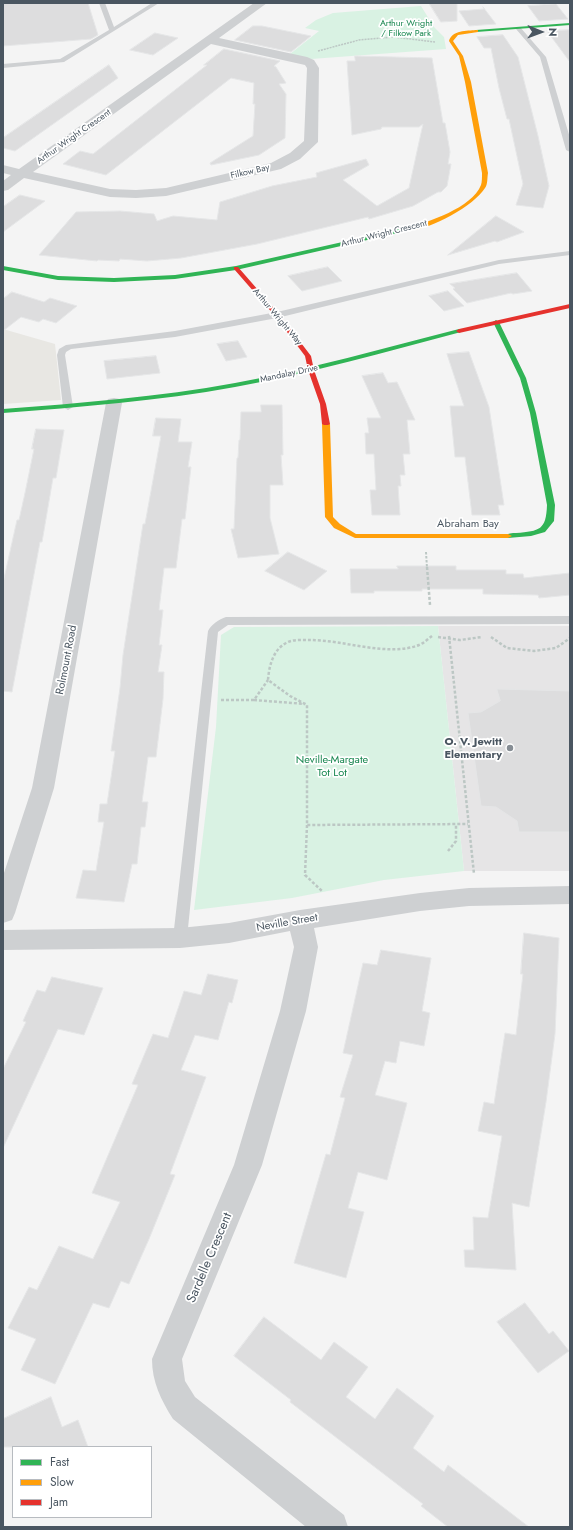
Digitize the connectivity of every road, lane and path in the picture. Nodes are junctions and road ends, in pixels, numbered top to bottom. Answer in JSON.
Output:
{"nodes":[{"id":1,"x":102,"y":3,"type":"edge"},
{"id":2,"x":156,"y":3,"type":"edge"},
{"id":3,"x":261,"y":3,"type":"edge"},
{"id":4,"x":570,"y":24,"type":"edge"},
{"id":5,"x":518,"y":28,"type":"junction"},
{"id":6,"x":112,"y":32,"type":"junction"},
{"id":7,"x":210,"y":40,"type":"junction"},
{"id":8,"x":451,"y":41,"type":"junction"},
{"id":9,"x":303,"y":60,"type":"junction"},
{"id":10,"x":3,"y":66,"type":"edge"},
{"id":11,"x":570,"y":150,"type":"edge"},
{"id":12,"x":3,"y":169,"type":"edge"},
{"id":13,"x":22,"y":174,"type":"junction"},
{"id":14,"x":3,"y":187,"type":"edge"},
{"id":15,"x":570,"y":253,"type":"edge"},
{"id":16,"x":3,"y":268,"type":"edge"},
{"id":17,"x":236,"y":268,"type":"junction"},
{"id":18,"x":570,"y":306,"type":"edge"},
{"id":19,"x":277,"y":315,"type":"junction"},
{"id":20,"x":496,"y":322,"type":"junction"},
{"id":21,"x":311,"y":370,"type":"junction"},
{"id":22,"x":114,"y":403,"type":"junction"},
{"id":23,"x":68,"y":407,"type":"junction"},
{"id":24,"x":3,"y":411,"type":"edge"},
{"id":25,"x":423,"y":536,"type":"junction"},
{"id":26,"x":433,"y":620,"type":"junction"},
{"id":27,"x":447,"y":620,"type":"junction"},
{"id":28,"x":570,"y":620,"type":"edge"},
{"id":29,"x":570,"y":638,"type":"edge"},
{"id":30,"x":449,"y":640,"type":"junction"},
{"id":31,"x":268,"y":680,"type":"junction"},
{"id":32,"x":206,"y":700,"type":"junction"},
{"id":33,"x":254,"y":700,"type":"junction"},
{"id":34,"x":308,"y":705,"type":"junction"},
{"id":35,"x":456,"y":824,"type":"junction"},
{"id":36,"x":468,"y":824,"type":"junction"},
{"id":37,"x":307,"y":825,"type":"junction"},
{"id":38,"x":448,"y":851,"type":"dead end"},
{"id":39,"x":474,"y":874,"type":"dead end"},
{"id":40,"x":323,"y":892,"type":"dead end"},
{"id":41,"x":570,"y":896,"type":"edge"},
{"id":42,"x":3,"y":913,"type":"edge"},
{"id":43,"x":300,"y":920,"type":"junction"},
{"id":44,"x":180,"y":938,"type":"junction"},
{"id":45,"x":3,"y":940,"type":"edge"},
{"id":46,"x":332,"y":1527,"type":"edge"}],
"edges":[{"from":1,"to":6,"type":"lane"},
{"from":2,"to":6,"type":"lane"},
{"from":3,"to":7,"type":"street","name":"Arthur Wright Crescent"},
{"from":4,"to":5,"type":"street"},
{"from":5,"to":8,"type":"street"},
{"from":5,"to":11,"type":"lane"},
{"from":6,"to":10,"type":"lane"},
{"from":7,"to":9,"type":"street"},
{"from":7,"to":13,"type":"street","name":"Arthur Wright Crescent"},
{"from":8,"to":9,"type":"path"},
{"from":8,"to":17,"type":"street","name":"Arthur Wright Crescent"},
{"from":9,"to":13,"type":"street","name":"Filkow Bay"},
{"from":12,"to":13,"type":"street","name":"Filkow Bay"},
{"from":13,"to":14,"type":"street","name":"Arthur Wright Crescent"},
{"from":15,"to":19,"type":"lane"},
{"from":16,"to":17,"type":"street","name":"Arthur Wright Crescent"},
{"from":17,"to":19,"type":"street","name":"Arthur Wright Way"},
{"from":18,"to":20,"type":"street","name":"Mandalay Drive"},
{"from":19,"to":21,"type":"street","name":"Arthur Wright Way"},
{"from":19,"to":23,"type":"lane"},
{"from":20,"to":21,"type":"street","name":"Mandalay Drive"},
{"from":20,"to":25,"type":"street","name":"Abraham Bay"},
{"from":21,"to":22,"type":"street","name":"Mandalay Drive"},
{"from":21,"to":25,"type":"street","name":"Abraham Bay"},
{"from":22,"to":23,"type":"street","name":"Mandalay Drive"},
{"from":22,"to":42,"type":"street","name":"Rolmount Road"},
{"from":23,"to":24,"type":"street","name":"Mandalay Drive"},
{"from":25,"to":26,"type":"path"},
{"from":26,"to":27,"type":"lane"},
{"from":26,"to":31,"type":"path"},
{"from":26,"to":32,"type":"lane"},
{"from":27,"to":28,"type":"lane"},
{"from":27,"to":30,"type":"path"},
{"from":29,"to":30,"type":"path"},
{"from":30,"to":36,"type":"path"},
{"from":31,"to":33,"type":"path"},
{"from":31,"to":34,"type":"path"},
{"from":32,"to":33,"type":"path"},
{"from":32,"to":44,"type":"lane"},
{"from":33,"to":34,"type":"path"},
{"from":34,"to":37,"type":"path"},
{"from":35,"to":36,"type":"path"},
{"from":35,"to":37,"type":"path"},
{"from":35,"to":38,"type":"path"},
{"from":36,"to":39,"type":"path"},
{"from":37,"to":40,"type":"path"},
{"from":41,"to":43,"type":"street","name":"Neville Street"},
{"from":43,"to":44,"type":"street","name":"Neville Street"},
{"from":43,"to":46,"type":"street","name":"Sardelle Crescent"},
{"from":44,"to":45,"type":"street","name":"Neville Street"}]}
